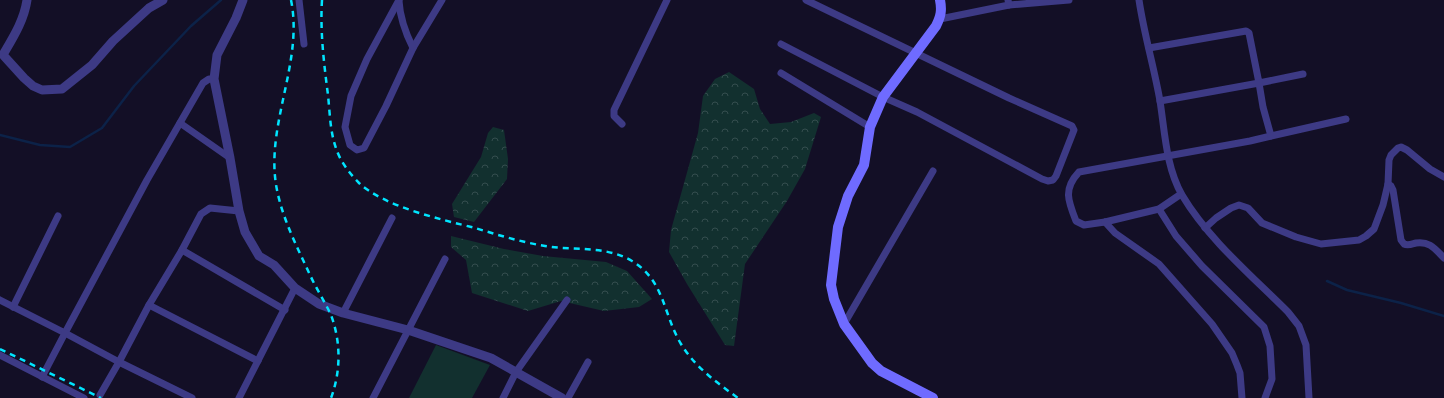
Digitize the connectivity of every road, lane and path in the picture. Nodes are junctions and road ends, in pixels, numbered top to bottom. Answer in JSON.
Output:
{"nodes":[{"id":1,"x":27,"y":0,"type":"edge"},
{"id":2,"x":163,"y":0,"type":"edge"},
{"id":3,"x":244,"y":0,"type":"edge"},
{"id":4,"x":300,"y":0,"type":"edge"},
{"id":5,"x":399,"y":0,"type":"edge"},
{"id":6,"x":442,"y":0,"type":"edge"},
{"id":7,"x":667,"y":0,"type":"edge"},
{"id":8,"x":806,"y":0,"type":"edge"},
{"id":9,"x":940,"y":0,"type":"edge"},
{"id":10,"x":1069,"y":0,"type":"edge"},
{"id":11,"x":1139,"y":0,"type":"edge"},
{"id":12,"x":1009,"y":2,"type":"edge"},
{"id":13,"x":940,"y":18,"type":"junction"},
{"id":14,"x":304,"y":44,"type":"dead end"},
{"id":15,"x":782,"y":44,"type":"dead end"},
{"id":16,"x":413,"y":48,"type":"junction"},
{"id":17,"x":1149,"y":48,"type":"junction"},
{"id":18,"x":915,"y":53,"type":"junction"},
{"id":19,"x":781,"y":73,"type":"dead end"},
{"id":20,"x":1303,"y":74,"type":"dead end"},
{"id":21,"x":214,"y":79,"type":"junction"},
{"id":22,"x":1259,"y":83,"type":"junction"},
{"id":23,"x":883,"y":97,"type":"junction"},
{"id":24,"x":1160,"y":101,"type":"junction"},
{"id":25,"x":1346,"y":119,"type":"dead end"},
{"id":26,"x":180,"y":124,"type":"junction"},
{"id":27,"x":622,"y":124,"type":"dead end"},
{"id":28,"x":870,"y":127,"type":"junction"},
{"id":29,"x":1271,"y":136,"type":"junction"},
{"id":30,"x":1168,"y":155,"type":"junction"},
{"id":31,"x":230,"y":158,"type":"junction"},
{"id":32,"x":933,"y":171,"type":"dead end"},
{"id":33,"x":1444,"y":177,"type":"edge"},
{"id":34,"x":1388,"y":184,"type":"junction"},
{"id":35,"x":1181,"y":194,"type":"junction"},
{"id":36,"x":1159,"y":210,"type":"junction"},
{"id":37,"x":238,"y":211,"type":"junction"},
{"id":38,"x":58,"y":216,"type":"dead end"},
{"id":39,"x":392,"y":218,"type":"dead end"},
{"id":40,"x":1105,"y":222,"type":"junction"},
{"id":41,"x":1205,"y":228,"type":"junction"},
{"id":42,"x":182,"y":250,"type":"junction"},
{"id":43,"x":1444,"y":258,"type":"edge"},
{"id":44,"x":445,"y":259,"type":"dead end"},
{"id":45,"x":295,"y":288,"type":"junction"},
{"id":46,"x":0,"y":300,"type":"edge"},
{"id":47,"x":566,"y":300,"type":"dead end"},
{"id":48,"x":148,"y":305,"type":"junction"},
{"id":49,"x":13,"y":307,"type":"junction"},
{"id":50,"x":285,"y":310,"type":"junction"},
{"id":51,"x":343,"y":313,"type":"junction"},
{"id":52,"x":844,"y":324,"type":"junction"},
{"id":53,"x":408,"y":330,"type":"junction"},
{"id":54,"x":65,"y":333,"type":"junction"},
{"id":55,"x":0,"y":355,"type":"edge"},
{"id":56,"x":258,"y":361,"type":"junction"},
{"id":57,"x":119,"y":362,"type":"junction"},
{"id":58,"x":588,"y":362,"type":"dead end"},
{"id":59,"x":516,"y":372,"type":"junction"},
{"id":60,"x":42,"y":377,"type":"junction"},
{"id":61,"x":100,"y":395,"type":"dead end"},
{"id":62,"x":84,"y":398,"type":"edge"},
{"id":63,"x":192,"y":398,"type":"edge"},
{"id":64,"x":239,"y":398,"type":"edge"},
{"id":65,"x":373,"y":398,"type":"edge"},
{"id":66,"x":503,"y":398,"type":"edge"},
{"id":67,"x":562,"y":398,"type":"edge"},
{"id":68,"x":568,"y":398,"type":"edge"},
{"id":69,"x":933,"y":398,"type":"edge"},
{"id":70,"x":1242,"y":398,"type":"edge"},
{"id":71,"x":1266,"y":398,"type":"edge"},
{"id":72,"x":1309,"y":398,"type":"edge"}],
"edges":[{"from":1,"to":2,"type":"street"},
{"from":3,"to":21,"type":"street"},
{"from":4,"to":14,"type":"street"},
{"from":5,"to":16,"type":"street"},
{"from":5,"to":16,"type":"street"},
{"from":6,"to":16,"type":"street"},
{"from":7,"to":27,"type":"street"},
{"from":8,"to":18,"type":"street"},
{"from":9,"to":13,"type":"main road"},
{"from":10,"to":12,"type":"street"},
{"from":11,"to":17,"type":"street"},
{"from":12,"to":13,"type":"street"},
{"from":13,"to":18,"type":"main road"},
{"from":15,"to":23,"type":"street"},
{"from":17,"to":22,"type":"street"},
{"from":17,"to":24,"type":"street"},
{"from":18,"to":23,"type":"main road"},
{"from":18,"to":23,"type":"street"},
{"from":19,"to":28,"type":"street"},
{"from":20,"to":22,"type":"street"},
{"from":21,"to":26,"type":"street"},
{"from":21,"to":31,"type":"street"},
{"from":22,"to":24,"type":"street"},
{"from":22,"to":29,"type":"street"},
{"from":23,"to":28,"type":"main road"},
{"from":24,"to":30,"type":"street"},
{"from":25,"to":29,"type":"street"},
{"from":26,"to":31,"type":"street"},
{"from":26,"to":54,"type":"street"},
{"from":28,"to":52,"type":"main road"},
{"from":29,"to":30,"type":"street"},
{"from":30,"to":35,"type":"street"},
{"from":30,"to":40,"type":"street"},
{"from":31,"to":37,"type":"street"},
{"from":32,"to":52,"type":"street"},
{"from":33,"to":34,"type":"street"},
{"from":34,"to":41,"type":"street"},
{"from":34,"to":43,"type":"street"},
{"from":35,"to":36,"type":"street"},
{"from":35,"to":41,"type":"street"},
{"from":36,"to":40,"type":"street"},
{"from":36,"to":71,"type":"street"},
{"from":37,"to":42,"type":"street"},
{"from":37,"to":45,"type":"street"},
{"from":38,"to":49,"type":"street"},
{"from":39,"to":51,"type":"street"},
{"from":40,"to":70,"type":"street"},
{"from":41,"to":72,"type":"street"},
{"from":42,"to":48,"type":"street"},
{"from":42,"to":50,"type":"street"},
{"from":44,"to":53,"type":"street"},
{"from":45,"to":50,"type":"street"},
{"from":45,"to":51,"type":"street"},
{"from":46,"to":49,"type":"street"},
{"from":47,"to":59,"type":"street"},
{"from":48,"to":56,"type":"street"},
{"from":48,"to":57,"type":"street"},
{"from":49,"to":54,"type":"street"},
{"from":50,"to":56,"type":"street"},
{"from":51,"to":53,"type":"street"},
{"from":52,"to":69,"type":"main road"},
{"from":53,"to":59,"type":"street"},
{"from":53,"to":65,"type":"street"},
{"from":54,"to":57,"type":"street"},
{"from":54,"to":60,"type":"street"},
{"from":55,"to":60,"type":"street"},
{"from":56,"to":64,"type":"street"},
{"from":57,"to":61,"type":"street"},
{"from":57,"to":63,"type":"street"},
{"from":58,"to":68,"type":"street"},
{"from":59,"to":66,"type":"street"},
{"from":59,"to":67,"type":"street"},
{"from":60,"to":62,"type":"street"}]}
